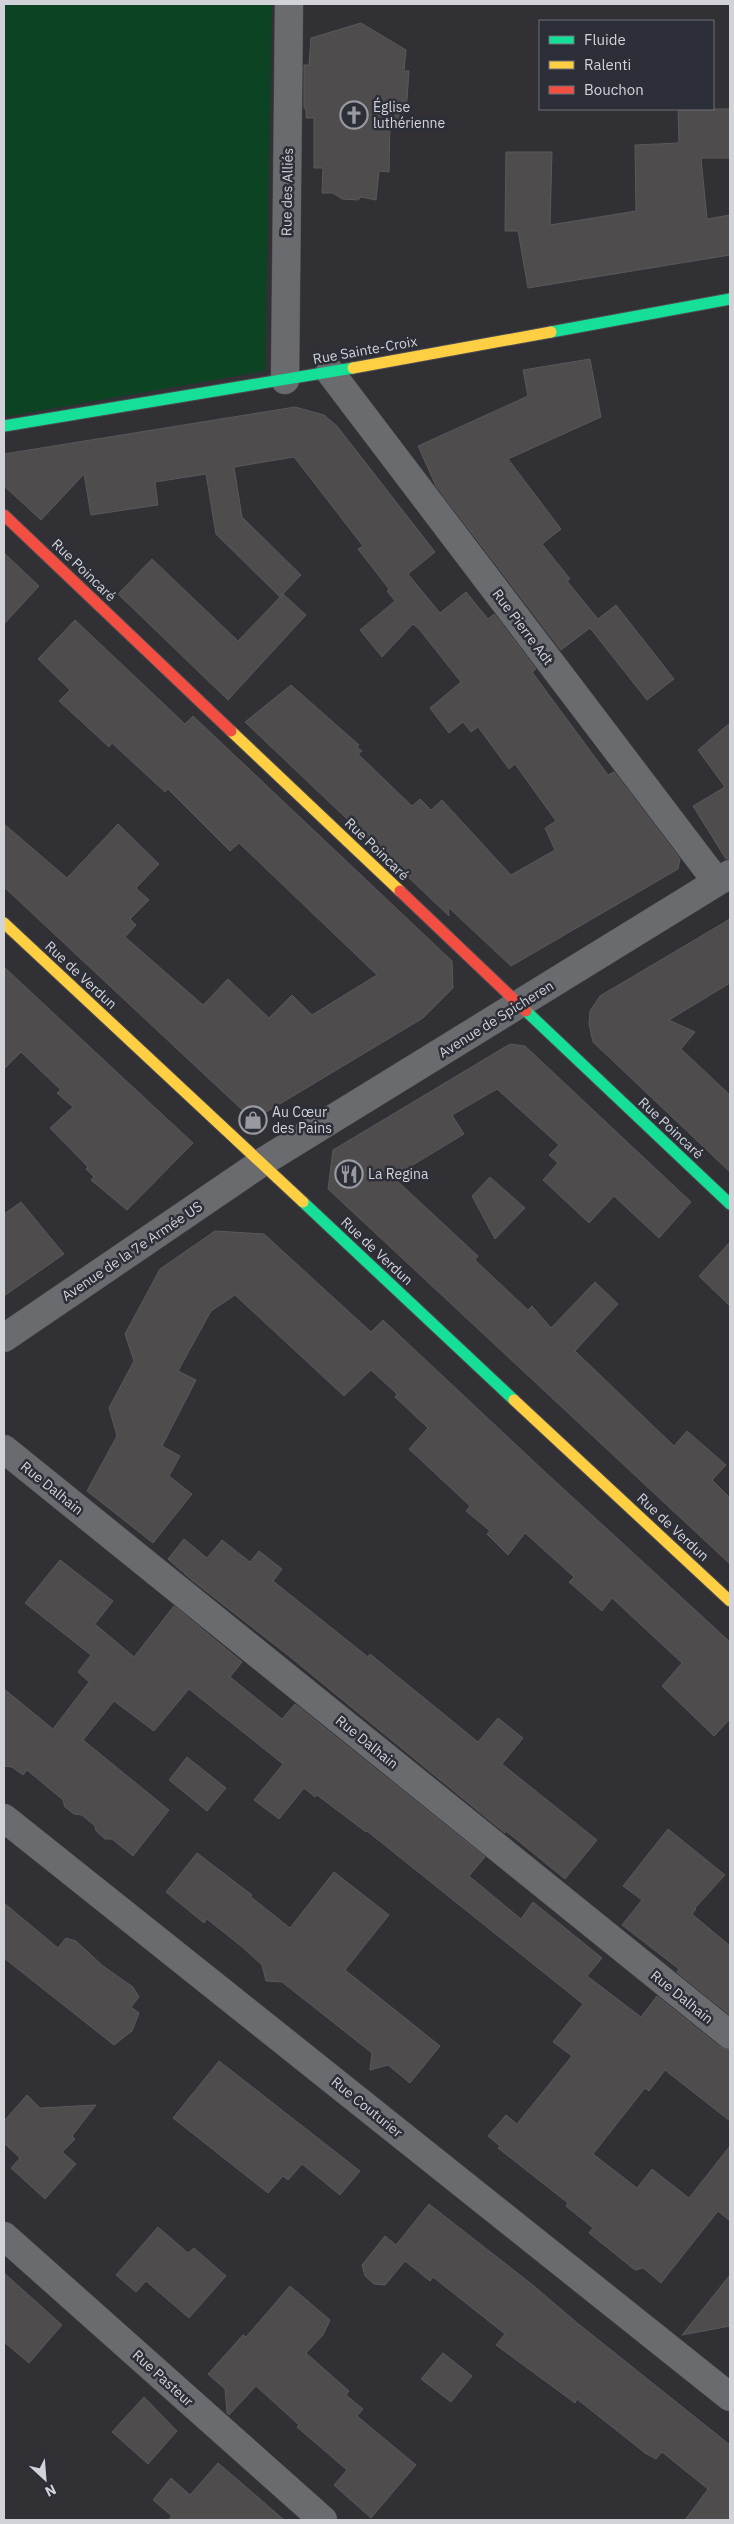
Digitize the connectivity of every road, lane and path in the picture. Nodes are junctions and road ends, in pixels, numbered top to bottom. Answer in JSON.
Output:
{"nodes":[{"id":1,"x":289,"y":4,"type":"edge"},
{"id":2,"x":730,"y":299,"type":"edge"},
{"id":3,"x":330,"y":372,"type":"junction"},
{"id":4,"x":285,"y":380,"type":"junction"},
{"id":5,"x":4,"y":426,"type":"edge"},
{"id":6,"x":4,"y":515,"type":"edge"},
{"id":7,"x":724,"y":878,"type":"edge"},
{"id":8,"x":4,"y":923,"type":"edge"},
{"id":9,"x":518,"y":1005,"type":"junction"},
{"id":10,"x":261,"y":1163,"type":"junction"},
{"id":11,"x":730,"y":1204,"type":"edge"},
{"id":12,"x":4,"y":1338,"type":"edge"},
{"id":13,"x":4,"y":1449,"type":"edge"},
{"id":14,"x":730,"y":1601,"type":"edge"},
{"id":15,"x":4,"y":1818,"type":"edge"},
{"id":16,"x":730,"y":2035,"type":"edge"},
{"id":17,"x":4,"y":2236,"type":"edge"},
{"id":18,"x":730,"y":2397,"type":"edge"},
{"id":19,"x":323,"y":2520,"type":"edge"}],
"edges":[{"from":1,"to":4,"type":"street","name":"Rue des Alliés"},
{"from":2,"to":3,"type":"main road","name":"Rue Sainte-Croix"},
{"from":3,"to":4,"type":"main road","name":"Rue Sainte-Croix"},
{"from":3,"to":7,"type":"street","name":"Rue Pierre Adt"},
{"from":4,"to":5,"type":"main road","name":"Rue Sainte-Croix"},
{"from":6,"to":9,"type":"main road","name":"Rue Poincaré"},
{"from":7,"to":9,"type":"street","name":"Avenue de Spicheren"},
{"from":8,"to":10,"type":"main road","name":"Rue de Verdun"},
{"from":9,"to":10,"type":"street","name":"Avenue de Spicheren"},
{"from":9,"to":11,"type":"main road","name":"Rue Poincaré"},
{"from":10,"to":12,"type":"street","name":"Avenue de la 7e Armée US"},
{"from":10,"to":14,"type":"main road","name":"Rue de Verdun"},
{"from":13,"to":16,"type":"street","name":"Rue Dalhain"},
{"from":15,"to":18,"type":"street","name":"Rue Couturier"},
{"from":17,"to":19,"type":"street","name":"Rue Pasteur"}]}
